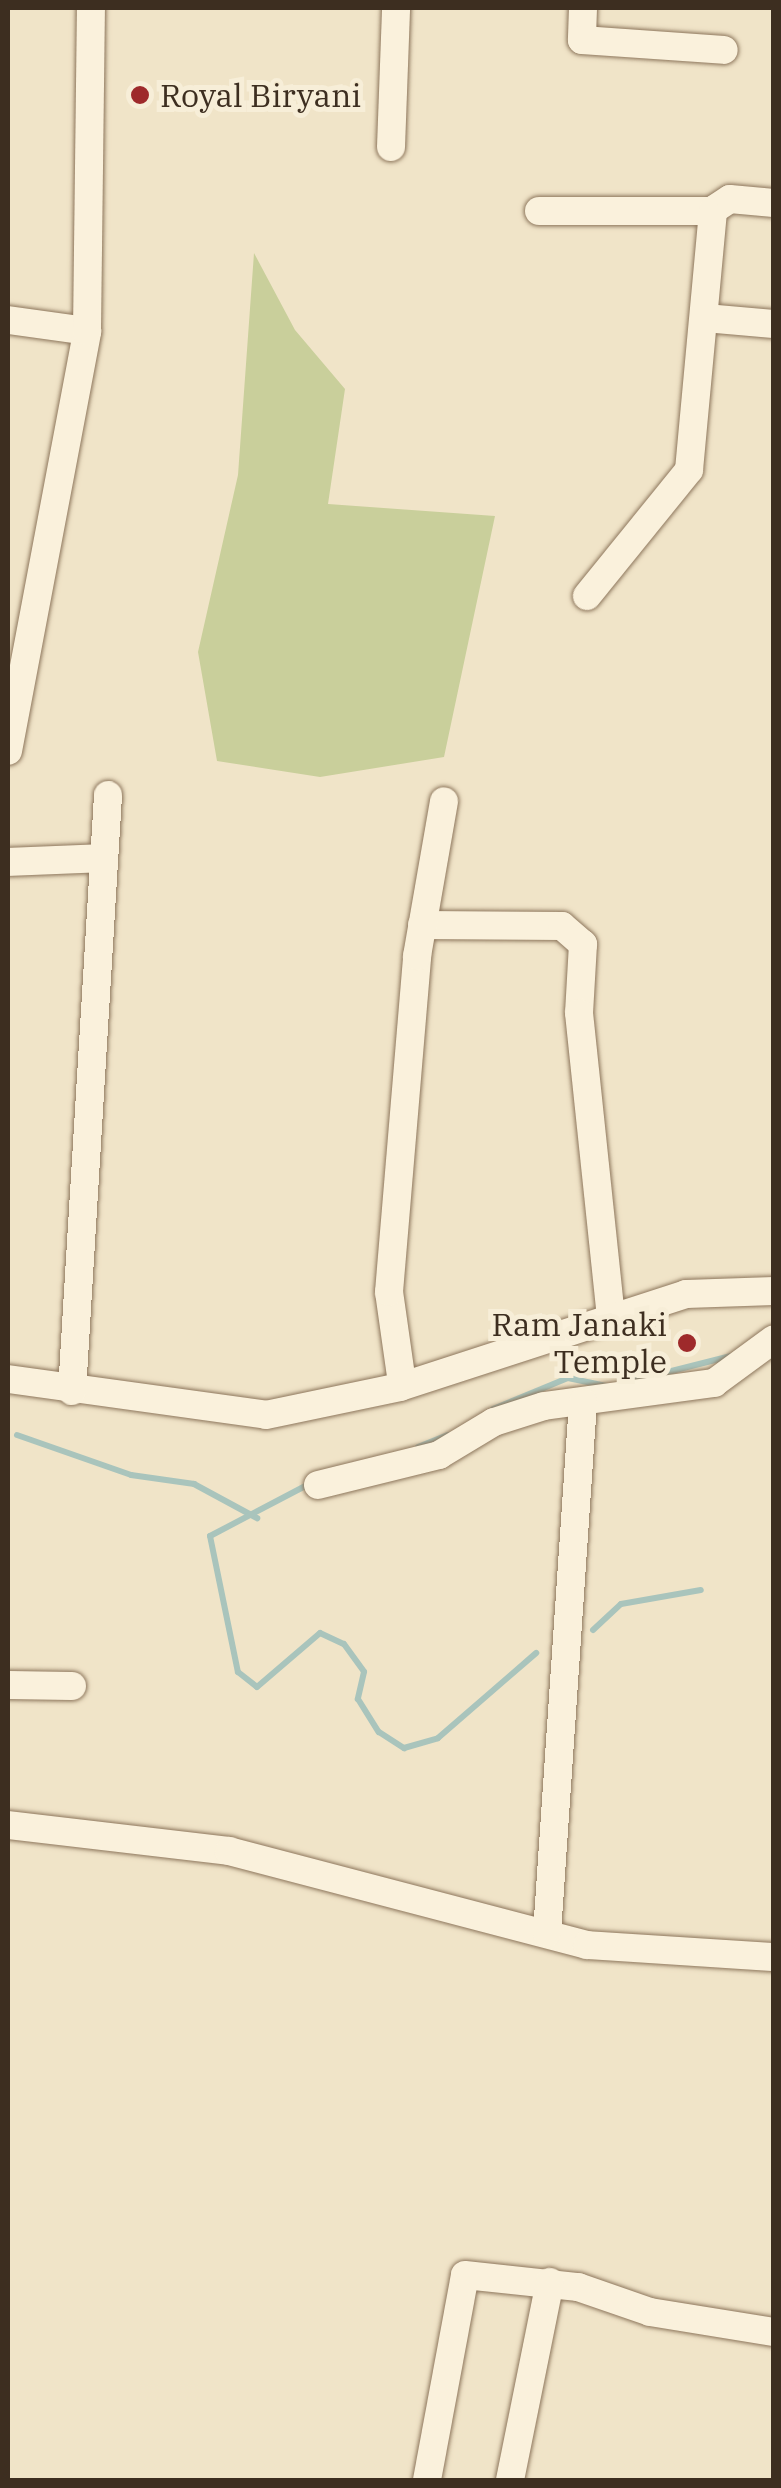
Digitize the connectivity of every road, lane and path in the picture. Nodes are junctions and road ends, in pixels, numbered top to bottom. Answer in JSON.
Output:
{"nodes":[{"id":1,"x":90,"y":8,"type":"edge"},
{"id":2,"x":396,"y":8,"type":"edge"},
{"id":3,"x":584,"y":8,"type":"edge"},
{"id":4,"x":724,"y":50,"type":"dead end"},
{"id":5,"x":390,"y":147,"type":"dead end"},
{"id":6,"x":774,"y":203,"type":"edge"},
{"id":7,"x":713,"y":211,"type":"junction"},
{"id":8,"x":539,"y":212,"type":"dead end"},
{"id":9,"x":704,"y":318,"type":"junction"},
{"id":10,"x":8,"y":320,"type":"edge"},
{"id":11,"x":774,"y":324,"type":"edge"},
{"id":12,"x":87,"y":331,"type":"junction"},
{"id":13,"x":587,"y":596,"type":"dead end"},
{"id":14,"x":8,"y":752,"type":"edge"},
{"id":15,"x":108,"y":795,"type":"dead end"},
{"id":16,"x":444,"y":800,"type":"dead end"},
{"id":17,"x":104,"y":858,"type":"junction"},
{"id":18,"x":8,"y":862,"type":"edge"},
{"id":19,"x":422,"y":926,"type":"junction"},
{"id":20,"x":767,"y":1292,"type":"edge"},
{"id":21,"x":611,"y":1315,"type":"junction"},
{"id":22,"x":774,"y":1336,"type":"edge"},
{"id":23,"x":8,"y":1379,"type":"edge"},
{"id":24,"x":402,"y":1383,"type":"junction"},
{"id":25,"x":72,"y":1391,"type":"junction"},
{"id":26,"x":584,"y":1402,"type":"junction"},
{"id":27,"x":318,"y":1485,"type":"dead end"},
{"id":28,"x":8,"y":1685,"type":"edge"},
{"id":29,"x":72,"y":1686,"type":"dead end"},
{"id":30,"x":8,"y":1824,"type":"edge"},
{"id":31,"x":546,"y":1933,"type":"junction"},
{"id":32,"x":774,"y":1957,"type":"edge"},
{"id":33,"x":550,"y":2282,"type":"junction"},
{"id":34,"x":774,"y":2332,"type":"edge"},
{"id":35,"x":427,"y":2480,"type":"edge"},
{"id":36,"x":510,"y":2480,"type":"edge"}],
"edges":[{"from":1,"to":12,"type":"street"},
{"from":2,"to":5,"type":"street"},
{"from":3,"to":4,"type":"street"},
{"from":6,"to":7,"type":"street"},
{"from":7,"to":8,"type":"street"},
{"from":7,"to":9,"type":"street"},
{"from":9,"to":11,"type":"street"},
{"from":9,"to":13,"type":"street"},
{"from":10,"to":12,"type":"street"},
{"from":12,"to":14,"type":"street"},
{"from":15,"to":17,"type":"street"},
{"from":16,"to":19,"type":"street"},
{"from":17,"to":18,"type":"street"},
{"from":17,"to":25,"type":"street"},
{"from":19,"to":21,"type":"street"},
{"from":19,"to":24,"type":"street"},
{"from":20,"to":21,"type":"street"},
{"from":20,"to":22,"type":"street"},
{"from":21,"to":24,"type":"street"},
{"from":22,"to":26,"type":"street"},
{"from":23,"to":25,"type":"street"},
{"from":24,"to":25,"type":"street"},
{"from":26,"to":27,"type":"street"},
{"from":26,"to":31,"type":"street"},
{"from":28,"to":29,"type":"street"},
{"from":30,"to":31,"type":"street"},
{"from":31,"to":32,"type":"street"},
{"from":33,"to":34,"type":"street"},
{"from":33,"to":35,"type":"street"},
{"from":33,"to":36,"type":"street"}]}
